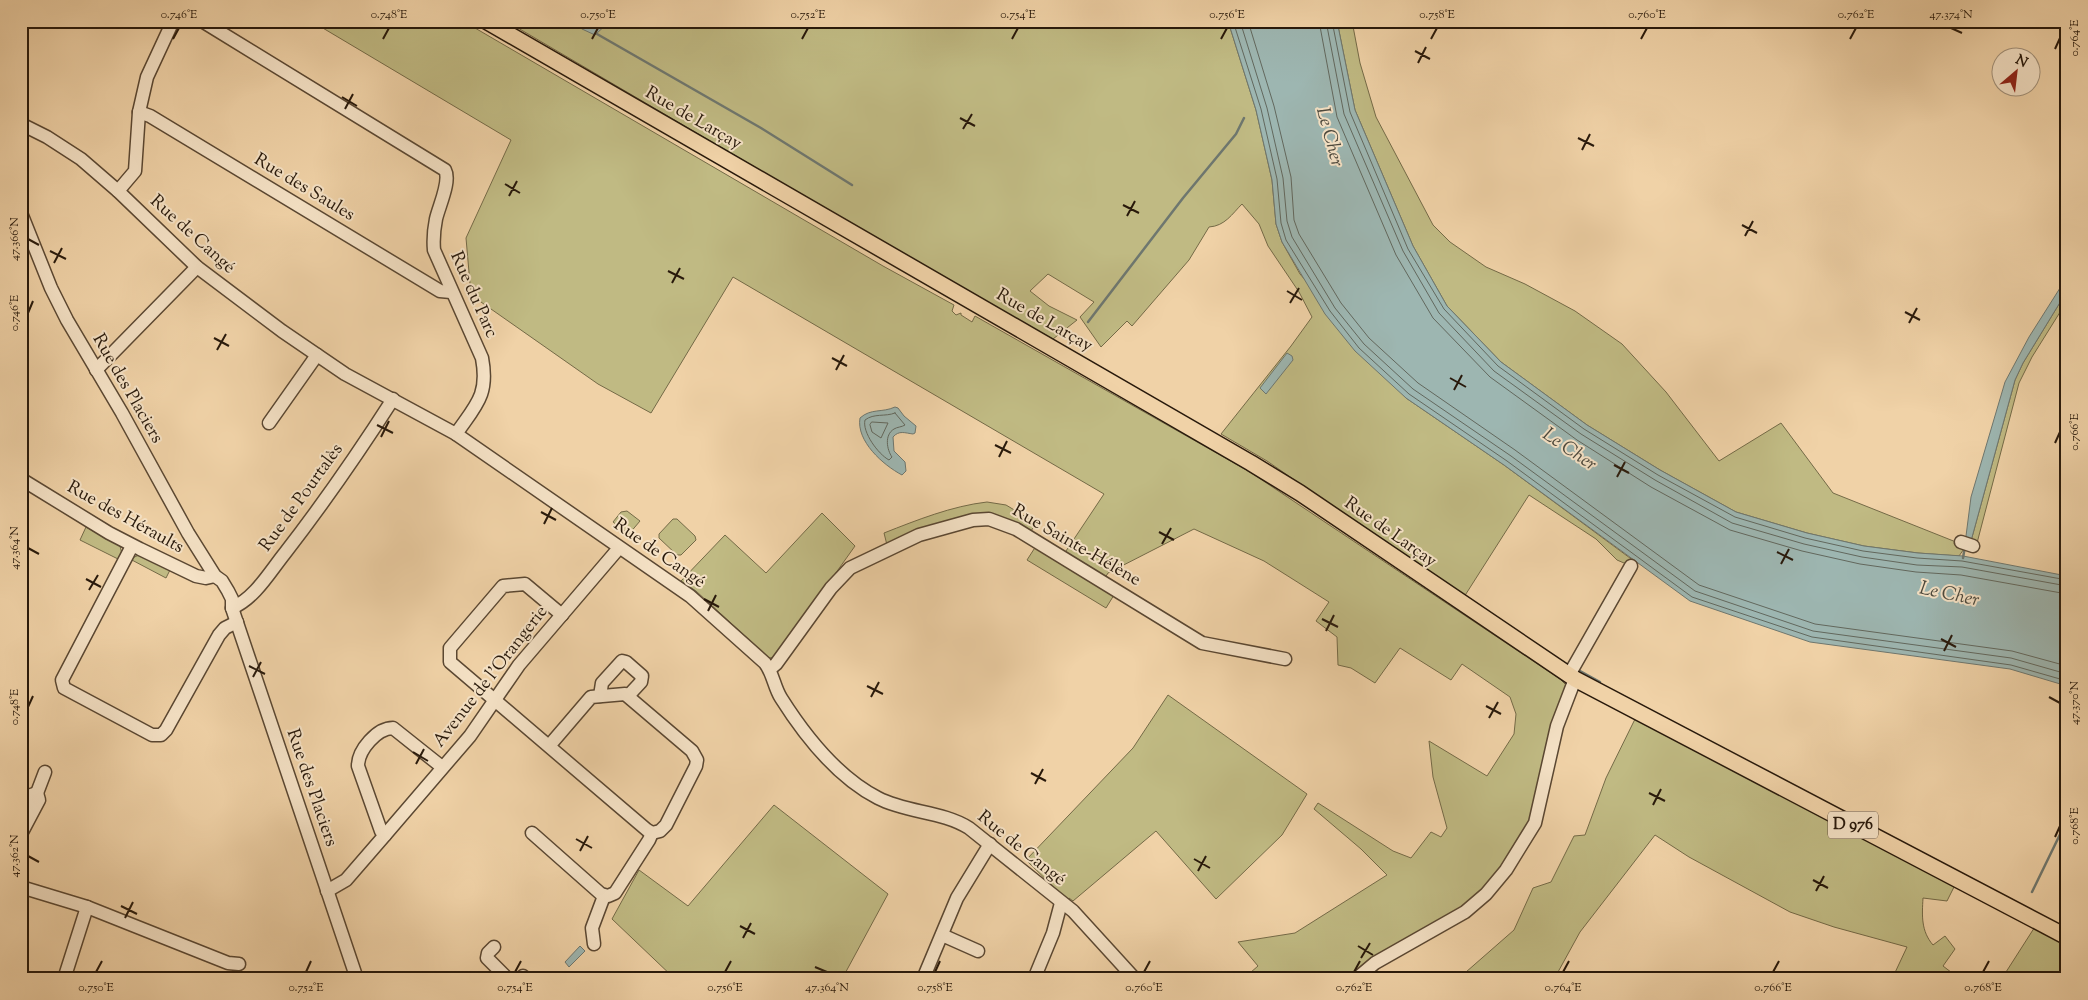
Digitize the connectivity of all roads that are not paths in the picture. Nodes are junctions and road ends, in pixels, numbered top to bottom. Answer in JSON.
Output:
{"nodes":[{"id":1,"x":173,"y":21,"type":"edge"},
{"id":2,"x":202,"y":21,"type":"edge"},
{"id":3,"x":486,"y":21,"type":"edge"},
{"id":4,"x":139,"y":112,"type":"junction"},
{"id":5,"x":22,"y":130,"type":"edge"},
{"id":6,"x":118,"y":191,"type":"junction"},
{"id":7,"x":21,"y":212,"type":"edge"},
{"id":8,"x":197,"y":266,"type":"junction"},
{"id":9,"x":451,"y":292,"type":"junction"},
{"id":10,"x":317,"y":355,"type":"junction"},
{"id":11,"x":96,"y":370,"type":"junction"},
{"id":12,"x":393,"y":399,"type":"junction"},
{"id":13,"x":269,"y":423,"type":"dead end"},
{"id":14,"x":456,"y":434,"type":"junction"},
{"id":15,"x":21,"y":479,"type":"edge"},
{"id":16,"x":132,"y":546,"type":"junction"},
{"id":17,"x":619,"y":548,"type":"junction"},
{"id":18,"x":1631,"y":566,"type":"dead end"},
{"id":19,"x":215,"y":576,"type":"junction"},
{"id":20,"x":232,"y":608,"type":"junction"},
{"id":21,"x":562,"y":615,"type":"junction"},
{"id":22,"x":237,"y":622,"type":"junction"},
{"id":23,"x":1285,"y":658,"type":"dead end"},
{"id":24,"x":770,"y":669,"type":"junction"},
{"id":25,"x":1572,"y":677,"type":"junction"},
{"id":26,"x":600,"y":696,"type":"junction"},
{"id":27,"x":628,"y":696,"type":"junction"},
{"id":28,"x":495,"y":699,"type":"junction"},
{"id":29,"x":550,"y":746,"type":"junction"},
{"id":30,"x":442,"y":768,"type":"junction"},
{"id":31,"x":45,"y":772,"type":"dead end"},
{"id":32,"x":37,"y":793,"type":"junction"},
{"id":33,"x":21,"y":812,"type":"edge"},
{"id":34,"x":649,"y":832,"type":"junction"},
{"id":35,"x":532,"y":833,"type":"dead end"},
{"id":36,"x":21,"y":834,"type":"edge"},
{"id":37,"x":385,"y":836,"type":"junction"},
{"id":38,"x":990,"y":844,"type":"junction"},
{"id":39,"x":21,"y":887,"type":"edge"},
{"id":40,"x":327,"y":891,"type":"junction"},
{"id":41,"x":604,"y":896,"type":"junction"},
{"id":42,"x":1061,"y":903,"type":"junction"},
{"id":43,"x":87,"y":907,"type":"junction"},
{"id":44,"x":942,"y":935,"type":"junction"},
{"id":45,"x":2067,"y":937,"type":"edge"},
{"id":46,"x":594,"y":944,"type":"dead end"},
{"id":47,"x":494,"y":947,"type":"dead end"},
{"id":48,"x":978,"y":951,"type":"dead end"},
{"id":49,"x":239,"y":964,"type":"dead end"},
{"id":50,"x":64,"y":979,"type":"edge"},
{"id":51,"x":357,"y":979,"type":"edge"},
{"id":52,"x":508,"y":979,"type":"edge"},
{"id":53,"x":923,"y":979,"type":"edge"},
{"id":54,"x":1034,"y":979,"type":"edge"},
{"id":55,"x":1135,"y":979,"type":"edge"},
{"id":56,"x":1356,"y":979,"type":"edge"}],
"edges":[{"from":1,"to":4,"type":"street"},
{"from":2,"to":9,"type":"street","name":"Rue du Parc"},
{"from":3,"to":25,"type":"main road","name":"Rue de Larçay"},
{"from":4,"to":6,"type":"street"},
{"from":4,"to":9,"type":"street","name":"Rue des Saules"},
{"from":5,"to":6,"type":"street","name":"Rue de Cangé"},
{"from":6,"to":8,"type":"street","name":"Rue de Cangé"},
{"from":7,"to":11,"type":"street","name":"Rue des Placiers"},
{"from":8,"to":10,"type":"street","name":"Rue de Cangé"},
{"from":8,"to":11,"type":"street"},
{"from":9,"to":14,"type":"street","name":"Rue du Parc"},
{"from":10,"to":12,"type":"street","name":"Rue de Cangé"},
{"from":10,"to":13,"type":"street"},
{"from":11,"to":19,"type":"street","name":"Rue des Placiers"},
{"from":12,"to":14,"type":"street","name":"Rue de Cangé"},
{"from":12,"to":20,"type":"street","name":"Rue de Pourtalès"},
{"from":14,"to":17,"type":"street","name":"Rue de Cangé"},
{"from":15,"to":16,"type":"street","name":"Rue des Héraults"},
{"from":16,"to":19,"type":"street","name":"Rue des Héraults"},
{"from":16,"to":22,"type":"street"},
{"from":17,"to":21,"type":"street","name":"Avenue de l'Orangerie"},
{"from":17,"to":24,"type":"street","name":"Rue de Cangé"},
{"from":18,"to":25,"type":"street"},
{"from":19,"to":20,"type":"street","name":"Rue des Placiers"},
{"from":20,"to":22,"type":"street","name":"Rue des Placiers"},
{"from":21,"to":28,"type":"street","name":"Avenue de l'Orangerie"},
{"from":21,"to":28,"type":"street"},
{"from":22,"to":40,"type":"street","name":"Rue des Placiers"},
{"from":23,"to":24,"type":"street","name":"Rue Sainte-Hélène"},
{"from":24,"to":38,"type":"street","name":"Rue de Cangé"},
{"from":25,"to":45,"type":"main road","number":"D 976"},
{"from":25,"to":56,"type":"street"},
{"from":26,"to":27,"type":"street"},
{"from":26,"to":27,"type":"street"},
{"from":26,"to":29,"type":"street"},
{"from":27,"to":34,"type":"street"},
{"from":28,"to":29,"type":"street"},
{"from":28,"to":30,"type":"street","name":"Avenue de l'Orangerie"},
{"from":29,"to":34,"type":"street"},
{"from":30,"to":37,"type":"street","name":"Avenue de l'Orangerie"},
{"from":30,"to":37,"type":"street"},
{"from":31,"to":32,"type":"street"},
{"from":32,"to":33,"type":"street"},
{"from":32,"to":36,"type":"street"},
{"from":34,"to":41,"type":"street"},
{"from":35,"to":41,"type":"street"},
{"from":37,"to":40,"type":"street","name":"Avenue de l'Orangerie"},
{"from":38,"to":42,"type":"street","name":"Rue de Cangé"},
{"from":38,"to":44,"type":"street"},
{"from":39,"to":43,"type":"street"},
{"from":40,"to":51,"type":"street","name":"Rue des Placiers"},
{"from":41,"to":46,"type":"street"},
{"from":42,"to":54,"type":"street"},
{"from":42,"to":55,"type":"street","name":"Rue de Cangé"},
{"from":43,"to":49,"type":"street"},
{"from":43,"to":50,"type":"street"},
{"from":44,"to":48,"type":"street"},
{"from":44,"to":53,"type":"street"},
{"from":47,"to":52,"type":"street"}]}
